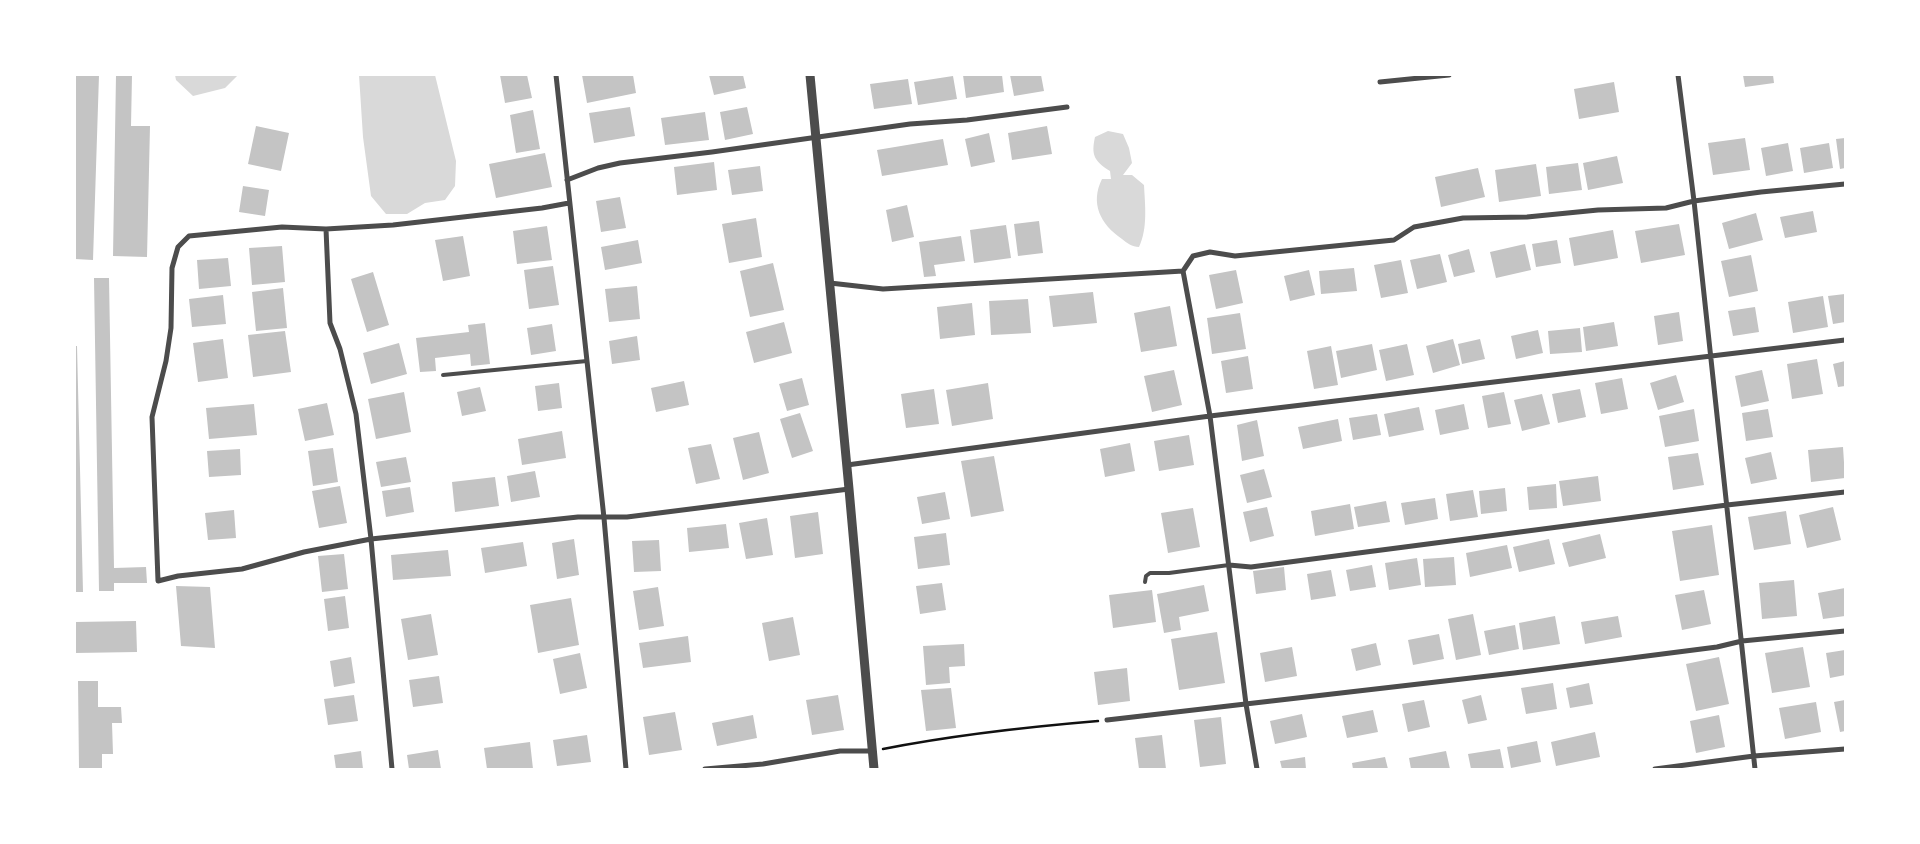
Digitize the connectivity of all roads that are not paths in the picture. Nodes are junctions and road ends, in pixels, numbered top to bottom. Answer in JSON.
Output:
{"nodes":[{"id":1,"x":556,"y":75,"type":"edge"},
{"id":2,"x":810,"y":75,"type":"edge"},
{"id":3,"x":1449,"y":75,"type":"edge"},
{"id":4,"x":1678,"y":75,"type":"edge"},
{"id":5,"x":1380,"y":82,"type":"dead end"},
{"id":6,"x":1067,"y":107,"type":"dead end"},
{"id":7,"x":815,"y":138,"type":"junction"},
{"id":8,"x":567,"y":180,"type":"junction"},
{"id":9,"x":1845,"y":184,"type":"edge"},
{"id":10,"x":1694,"y":201,"type":"junction"},
{"id":11,"x":569,"y":203,"type":"junction"},
{"id":12,"x":326,"y":229,"type":"junction"},
{"id":13,"x":1183,"y":271,"type":"junction"},
{"id":14,"x":830,"y":283,"type":"junction"},
{"id":15,"x":1845,"y":340,"type":"edge"},
{"id":16,"x":1711,"y":355,"type":"junction"},
{"id":17,"x":587,"y":361,"type":"junction"},
{"id":18,"x":443,"y":375,"type":"dead end"},
{"id":19,"x":1210,"y":416,"type":"junction"},
{"id":20,"x":847,"y":465,"type":"junction"},
{"id":21,"x":849,"y":489,"type":"junction"},
{"id":22,"x":1845,"y":492,"type":"edge"},
{"id":23,"x":1727,"y":505,"type":"junction"},
{"id":24,"x":604,"y":518,"type":"junction"},
{"id":25,"x":371,"y":539,"type":"junction"},
{"id":26,"x":1229,"y":565,"type":"junction"},
{"id":27,"x":1145,"y":582,"type":"dead end"},
{"id":28,"x":1845,"y":631,"type":"edge"},
{"id":29,"x":1742,"y":641,"type":"junction"},
{"id":30,"x":1246,"y":704,"type":"junction"},
{"id":31,"x":1107,"y":720,"type":"road end"},
{"id":32,"x":1845,"y":749,"type":"edge"},
{"id":33,"x":872,"y":751,"type":"junction"},
{"id":34,"x":1754,"y":756,"type":"junction"},
{"id":35,"x":392,"y":769,"type":"edge"},
{"id":36,"x":626,"y":769,"type":"edge"},
{"id":37,"x":705,"y":769,"type":"edge"},
{"id":38,"x":874,"y":769,"type":"edge"},
{"id":39,"x":1257,"y":769,"type":"edge"},
{"id":40,"x":1654,"y":769,"type":"edge"},
{"id":41,"x":1755,"y":769,"type":"edge"}],
"edges":[{"from":1,"to":8,"type":"street"},
{"from":2,"to":7,"type":"street"},
{"from":3,"to":5,"type":"street"},
{"from":4,"to":10,"type":"street"},
{"from":6,"to":7,"type":"street"},
{"from":7,"to":8,"type":"street"},
{"from":7,"to":14,"type":"street"},
{"from":8,"to":11,"type":"street"},
{"from":9,"to":10,"type":"street"},
{"from":10,"to":13,"type":"street"},
{"from":10,"to":16,"type":"street"},
{"from":11,"to":12,"type":"street"},
{"from":11,"to":17,"type":"street"},
{"from":12,"to":25,"type":"street"},
{"from":12,"to":25,"type":"street"},
{"from":13,"to":14,"type":"street"},
{"from":13,"to":19,"type":"street"},
{"from":14,"to":20,"type":"street"},
{"from":15,"to":16,"type":"street"},
{"from":16,"to":19,"type":"street"},
{"from":16,"to":23,"type":"street"},
{"from":17,"to":18,"type":"lane"},
{"from":17,"to":24,"type":"street"},
{"from":19,"to":20,"type":"street"},
{"from":19,"to":26,"type":"street"},
{"from":20,"to":21,"type":"street"},
{"from":21,"to":24,"type":"street"},
{"from":21,"to":33,"type":"street"},
{"from":22,"to":23,"type":"street"},
{"from":23,"to":26,"type":"street"},
{"from":23,"to":29,"type":"street"},
{"from":24,"to":25,"type":"street"},
{"from":24,"to":36,"type":"street"},
{"from":25,"to":35,"type":"street"},
{"from":26,"to":27,"type":"lane"},
{"from":26,"to":30,"type":"street"},
{"from":28,"to":29,"type":"street"},
{"from":29,"to":30,"type":"street"},
{"from":29,"to":34,"type":"street"},
{"from":30,"to":31,"type":"street"},
{"from":30,"to":39,"type":"street"},
{"from":32,"to":34,"type":"street"},
{"from":33,"to":37,"type":"street"},
{"from":33,"to":38,"type":"street"},
{"from":34,"to":40,"type":"street"},
{"from":34,"to":41,"type":"street"}]}
